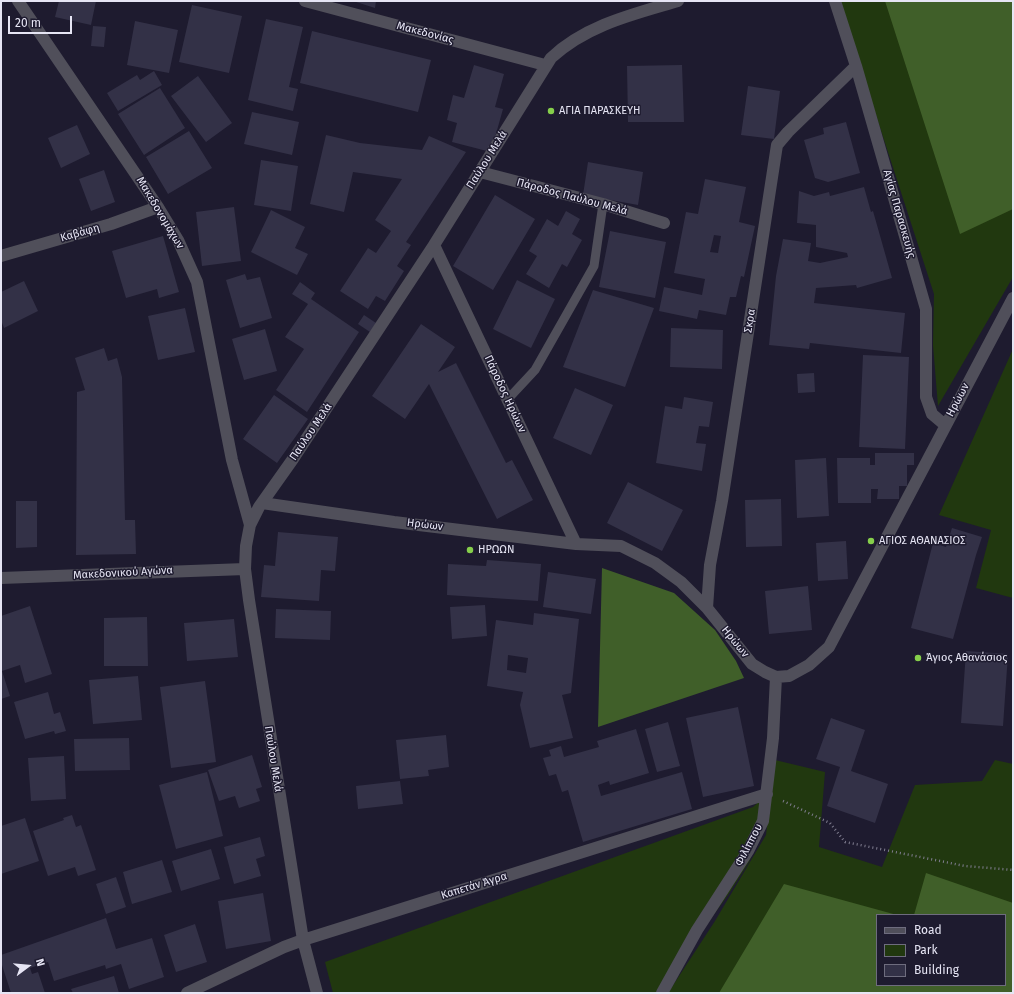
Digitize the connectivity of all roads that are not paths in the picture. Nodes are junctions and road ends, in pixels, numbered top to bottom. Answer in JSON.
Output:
{"nodes":[{"id":1,"x":18,"y":1,"type":"edge"},
{"id":2,"x":305,"y":1,"type":"edge"},
{"id":3,"x":678,"y":1,"type":"edge"},
{"id":4,"x":835,"y":1,"type":"edge"},
{"id":5,"x":545,"y":65,"type":"junction"},
{"id":6,"x":856,"y":66,"type":"junction"},
{"id":7,"x":480,"y":172,"type":"junction"},
{"id":8,"x":603,"y":204,"type":"junction"},
{"id":9,"x":158,"y":206,"type":"junction"},
{"id":10,"x":664,"y":223,"type":"dead end"},
{"id":11,"x":434,"y":245,"type":"junction"},
{"id":12,"x":1,"y":256,"type":"edge"},
{"id":13,"x":1013,"y":298,"type":"edge"},
{"id":14,"x":508,"y":399,"type":"junction"},
{"id":15,"x":945,"y":425,"type":"junction"},
{"id":16,"x":262,"y":503,"type":"junction"},
{"id":17,"x":250,"y":525,"type":"junction"},
{"id":18,"x":576,"y":544,"type":"junction"},
{"id":19,"x":245,"y":568,"type":"junction"},
{"id":20,"x":1,"y":578,"type":"edge"},
{"id":21,"x":707,"y":608,"type":"junction"},
{"id":22,"x":776,"y":677,"type":"junction"},
{"id":23,"x":767,"y":794,"type":"junction"},
{"id":24,"x":303,"y":940,"type":"junction"},
{"id":25,"x":187,"y":993,"type":"edge"},
{"id":26,"x":317,"y":993,"type":"edge"},
{"id":27,"x":662,"y":993,"type":"edge"}],
"edges":[{"from":1,"to":9,"type":"street","name":"Μακεδονομάχων"},
{"from":2,"to":5,"type":"street","name":"Μακεδονίας"},
{"from":3,"to":5,"type":"street","name":"Παύλου Μελά"},
{"from":4,"to":6,"type":"street","name":"Αγίας Παρασκευής"},
{"from":5,"to":7,"type":"street","name":"Παύλου Μελά"},
{"from":6,"to":15,"type":"street","name":"Αγίας Παρασκευής"},
{"from":6,"to":21,"type":"street","name":"Σκρα"},
{"from":7,"to":8,"type":"street","name":"Πάροδος Παύλου Μελά"},
{"from":7,"to":11,"type":"street","name":"Παύλου Μελά"},
{"from":8,"to":10,"type":"street","name":"Πάροδος Παύλου Μελά"},
{"from":8,"to":14,"type":"lane"},
{"from":9,"to":12,"type":"street","name":"Καβάφη"},
{"from":9,"to":17,"type":"street","name":"Μακεδονομάχων"},
{"from":11,"to":14,"type":"street","name":"Πάροδος Ηρώων"},
{"from":11,"to":16,"type":"street","name":"Παύλου Μελά"},
{"from":13,"to":15,"type":"street","name":"Ηρώων"},
{"from":14,"to":18,"type":"street","name":"Πάροδος Ηρώων"},
{"from":15,"to":22,"type":"street","name":"Ηρώων"},
{"from":16,"to":17,"type":"street","name":"Παύλου Μελά"},
{"from":16,"to":18,"type":"street","name":"Ηρώων"},
{"from":17,"to":19,"type":"street","name":"Παύλου Μελά"},
{"from":18,"to":21,"type":"street","name":"Ηρώων"},
{"from":19,"to":20,"type":"street","name":"Μακεδονικού Αγώνα"},
{"from":19,"to":24,"type":"street","name":"Παύλου Μελά"},
{"from":21,"to":22,"type":"street","name":"Ηρώων"},
{"from":22,"to":23,"type":"street","name":"Φιλίππου"},
{"from":23,"to":24,"type":"street","name":"Καπετάν Άγρα"},
{"from":23,"to":27,"type":"street","name":"Φιλίππου"},
{"from":24,"to":25,"type":"street","name":"Καπετάν Άγρα"},
{"from":24,"to":26,"type":"street","name":"Παύλου Μελά"}]}
